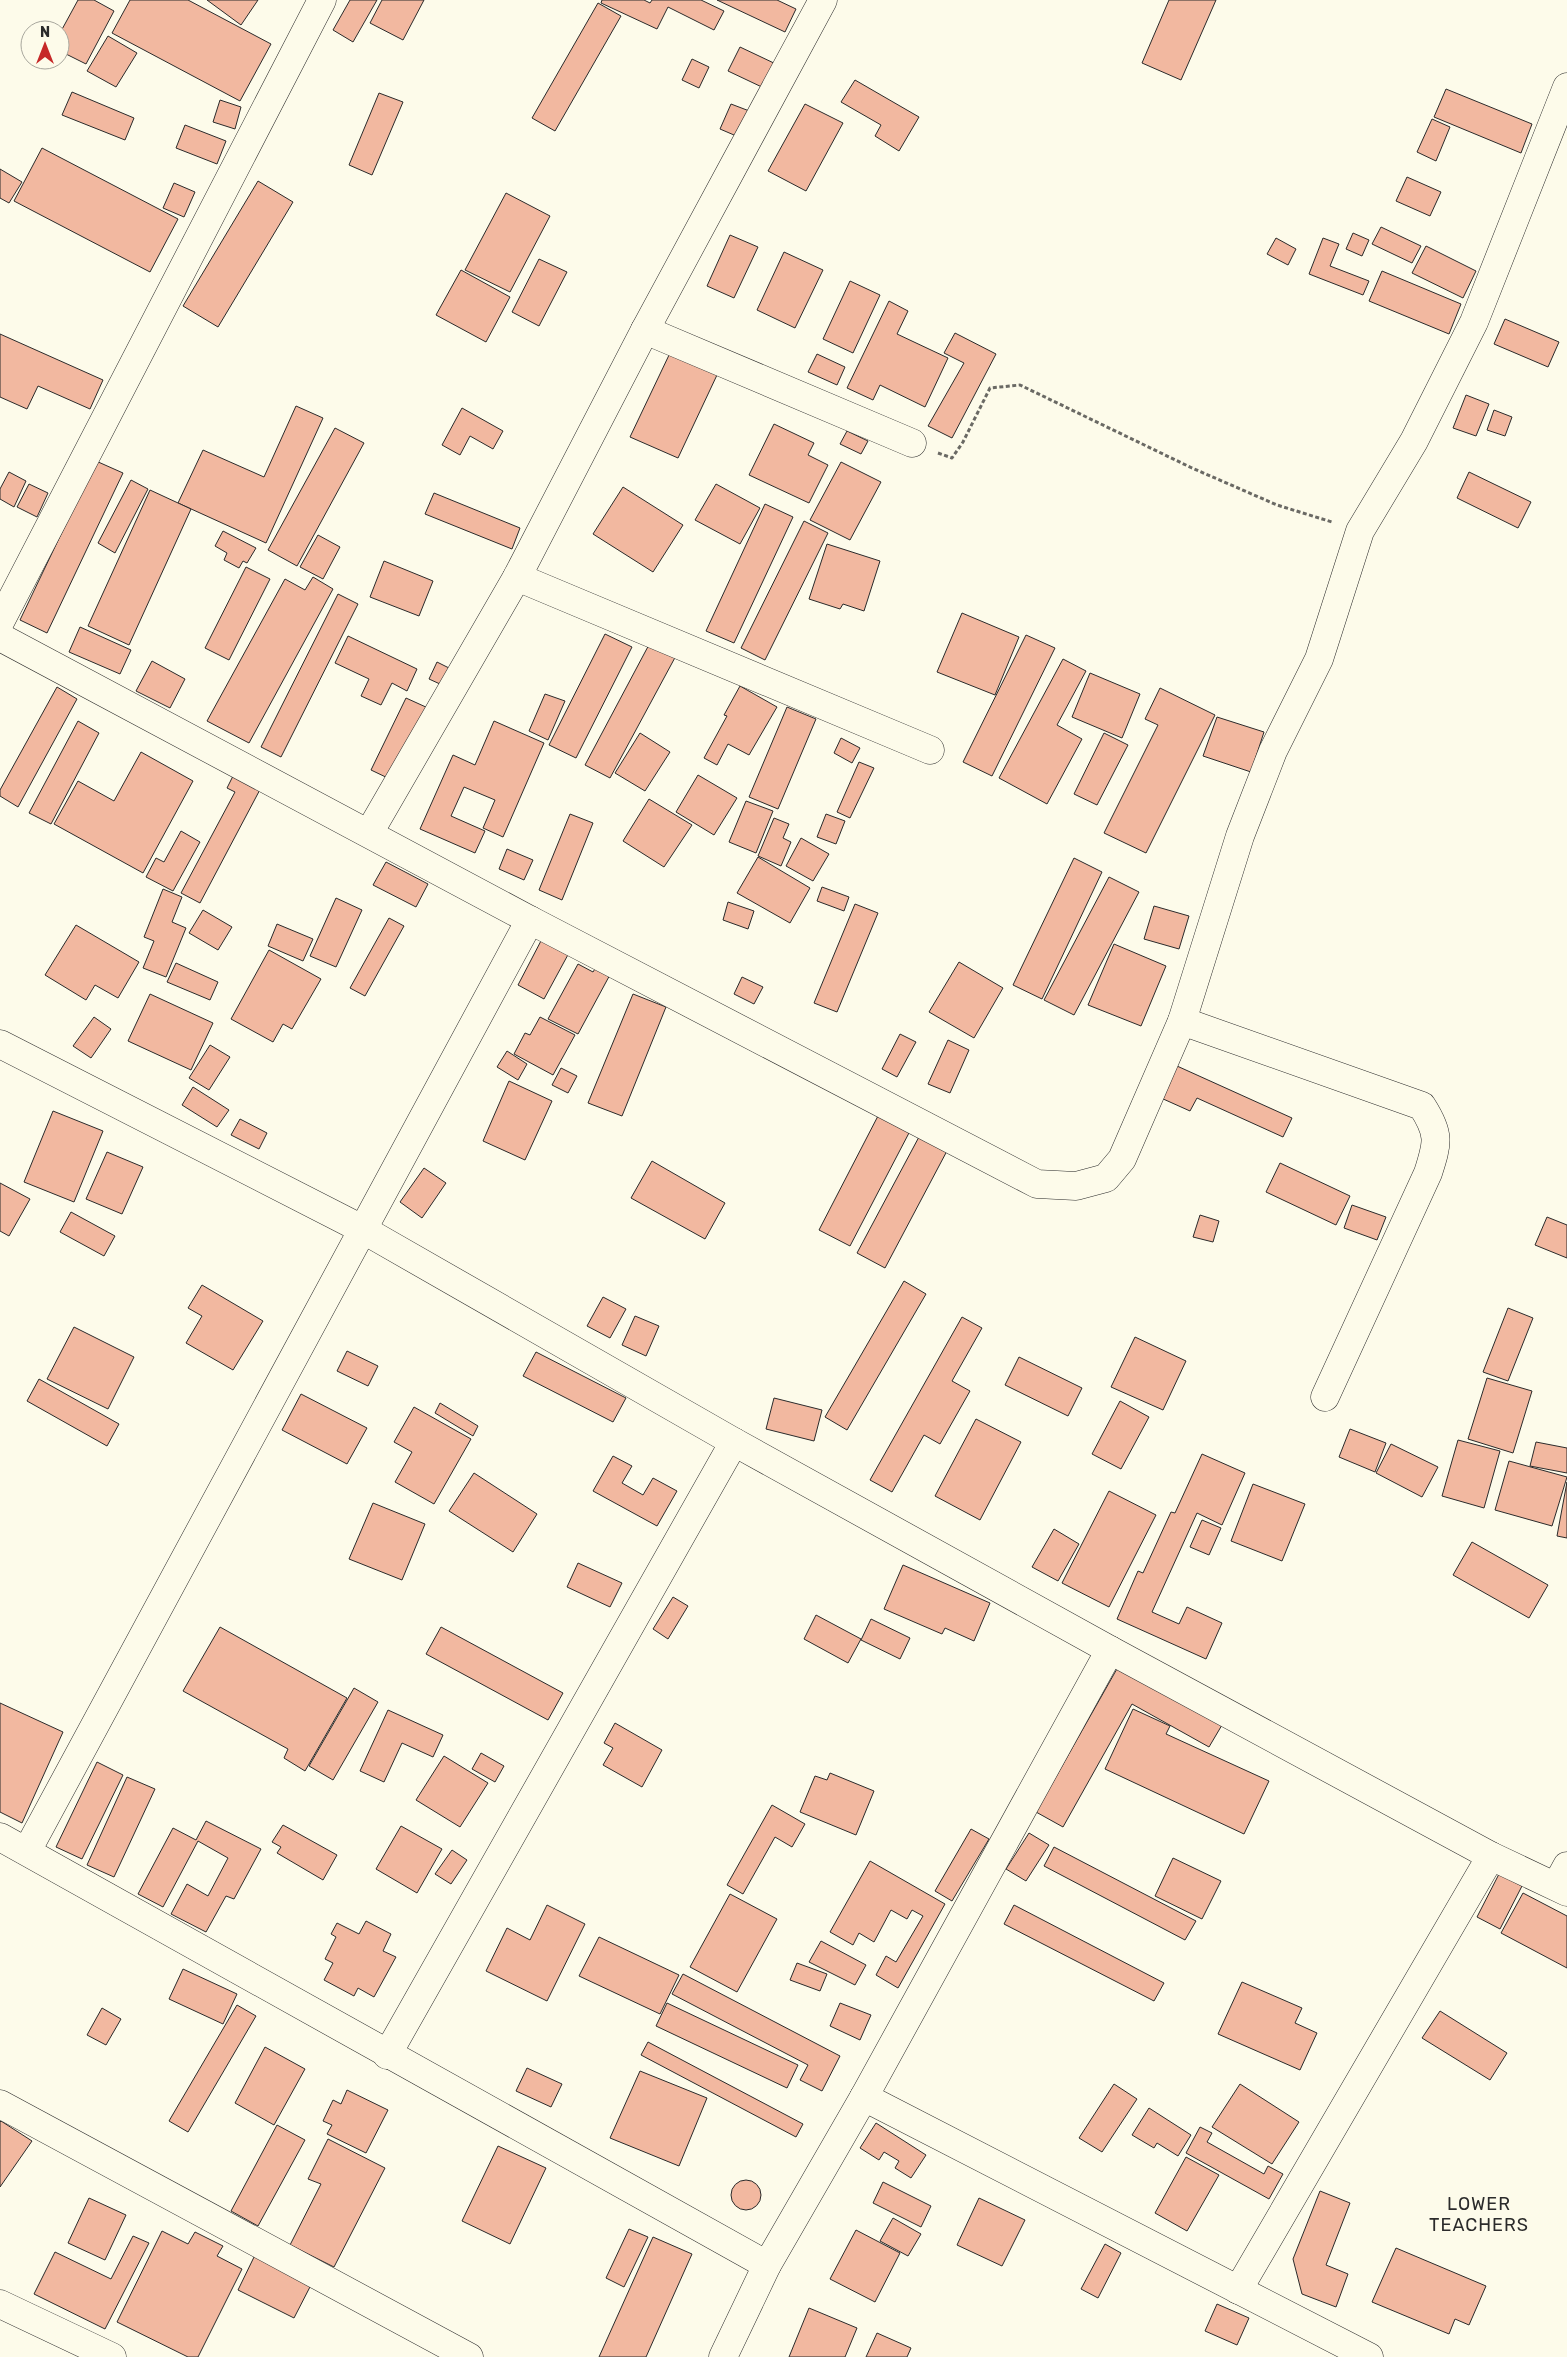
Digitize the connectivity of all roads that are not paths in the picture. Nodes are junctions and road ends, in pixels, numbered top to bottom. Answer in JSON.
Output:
{"nodes":[{"id":1,"x":322,"y":0,"type":"edge"},
{"id":2,"x":823,"y":0,"type":"edge"},
{"id":3,"x":1567,"y":87,"type":"edge"},
{"id":4,"x":645,"y":330,"type":"junction"},
{"id":5,"x":912,"y":443,"type":"road end"},
{"id":6,"x":517,"y":576,"type":"junction"},
{"id":7,"x":0,"y":622,"type":"edge"},
{"id":8,"x":0,"y":637,"type":"edge"},
{"id":9,"x":930,"y":750,"type":"dead end"},
{"id":10,"x":369,"y":833,"type":"junction"},
{"id":11,"x":530,"y":920,"type":"junction"},
{"id":12,"x":1182,"y":1021,"type":"junction"},
{"id":13,"x":0,"y":1044,"type":"edge"},
{"id":14,"x":362,"y":1229,"type":"junction"},
{"id":15,"x":1324,"y":1397,"type":"dead end"},
{"id":16,"x":734,"y":1442,"type":"junction"},
{"id":17,"x":1110,"y":1650,"type":"junction"},
{"id":18,"x":0,"y":1837,"type":"edge"},
{"id":19,"x":28,"y":1851,"type":"junction"},
{"id":20,"x":1491,"y":1856,"type":"junction"},
{"id":21,"x":1563,"y":1881,"type":"edge"},
{"id":22,"x":387,"y":2055,"type":"junction"},
{"id":23,"x":864,"y":2096,"type":"junction"},
{"id":24,"x":0,"y":2104,"type":"edge"},
{"id":25,"x":767,"y":2265,"type":"junction"},
{"id":26,"x":1238,"y":2290,"type":"junction"},
{"id":27,"x":0,"y":2304,"type":"edge"},
{"id":28,"x":112,"y":2357,"type":"edge"},
{"id":29,"x":469,"y":2357,"type":"edge"},
{"id":30,"x":723,"y":2357,"type":"edge"},
{"id":31,"x":1369,"y":2357,"type":"edge"}],
"edges":[{"from":1,"to":7,"type":"street"},
{"from":2,"to":4,"type":"street"},
{"from":3,"to":12,"type":"street"},
{"from":4,"to":5,"type":"street"},
{"from":4,"to":6,"type":"street"},
{"from":6,"to":9,"type":"street"},
{"from":6,"to":10,"type":"street"},
{"from":8,"to":10,"type":"street"},
{"from":10,"to":11,"type":"street"},
{"from":11,"to":12,"type":"street"},
{"from":11,"to":14,"type":"street"},
{"from":12,"to":15,"type":"street"},
{"from":13,"to":14,"type":"street"},
{"from":14,"to":16,"type":"street"},
{"from":14,"to":19,"type":"street"},
{"from":16,"to":17,"type":"street"},
{"from":16,"to":22,"type":"street"},
{"from":17,"to":20,"type":"street"},
{"from":17,"to":23,"type":"street"},
{"from":18,"to":19,"type":"street"},
{"from":19,"to":22,"type":"street"},
{"from":20,"to":21,"type":"street"},
{"from":20,"to":26,"type":"street"},
{"from":22,"to":25,"type":"street"},
{"from":23,"to":25,"type":"street"},
{"from":23,"to":26,"type":"street"},
{"from":24,"to":29,"type":"street"},
{"from":25,"to":30,"type":"street"},
{"from":26,"to":31,"type":"street"},
{"from":27,"to":28,"type":"street"}]}
